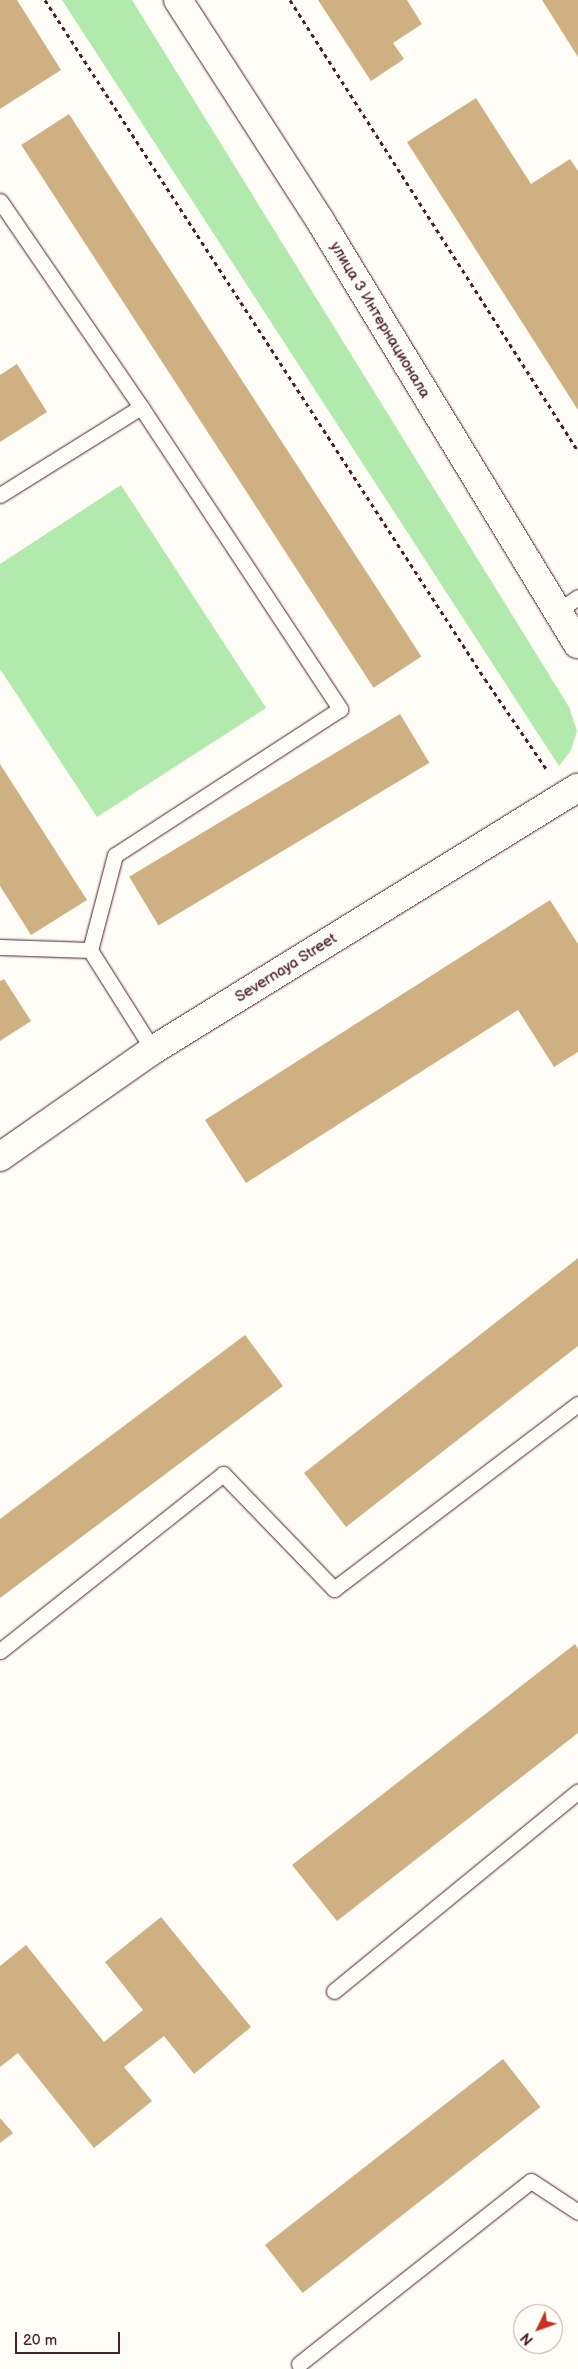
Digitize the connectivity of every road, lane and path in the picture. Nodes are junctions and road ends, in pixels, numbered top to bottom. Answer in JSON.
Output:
{"nodes":[{"id":1,"x":45,"y":0,"type":"edge"},
{"id":2,"x":178,"y":0,"type":"edge"},
{"id":3,"x":290,"y":0,"type":"edge"},
{"id":4,"x":0,"y":201,"type":"edge"},
{"id":5,"x":141,"y":407,"type":"junction"},
{"id":6,"x":578,"y":451,"type":"edge"},
{"id":7,"x":0,"y":495,"type":"edge"},
{"id":8,"x":568,"y":604,"type":"edge"},
{"id":9,"x":578,"y":644,"type":"edge"},
{"id":10,"x":572,"y":793,"type":"edge"},
{"id":11,"x":0,"y":947,"type":"edge"},
{"id":12,"x":90,"y":950,"type":"junction"},
{"id":13,"x":152,"y":1050,"type":"junction"},
{"id":14,"x":0,"y":1157,"type":"edge"},
{"id":15,"x":578,"y":1404,"type":"edge"},
{"id":16,"x":0,"y":1651,"type":"edge"},
{"id":17,"x":578,"y":1791,"type":"edge"},
{"id":18,"x":334,"y":1991,"type":"dead end"},
{"id":19,"x":578,"y":2212,"type":"edge"},
{"id":20,"x":299,"y":2364,"type":"dead end"}],
"edges":[{"from":1,"to":10,"type":"path"},
{"from":2,"to":8,"type":"main road","name":"улица 3 Интернационала"},
{"from":3,"to":6,"type":"path"},
{"from":4,"to":5,"type":"lane"},
{"from":5,"to":7,"type":"lane"},
{"from":5,"to":12,"type":"lane"},
{"from":8,"to":9,"type":"main road","name":"улица 3 Интернационала"},
{"from":10,"to":13,"type":"main road","name":"Severnaya Street"},
{"from":11,"to":12,"type":"lane"},
{"from":12,"to":13,"type":"lane"},
{"from":13,"to":14,"type":"main road","name":"Severnaya Street"},
{"from":15,"to":16,"type":"lane"},
{"from":17,"to":18,"type":"lane"},
{"from":19,"to":20,"type":"lane"}]}
